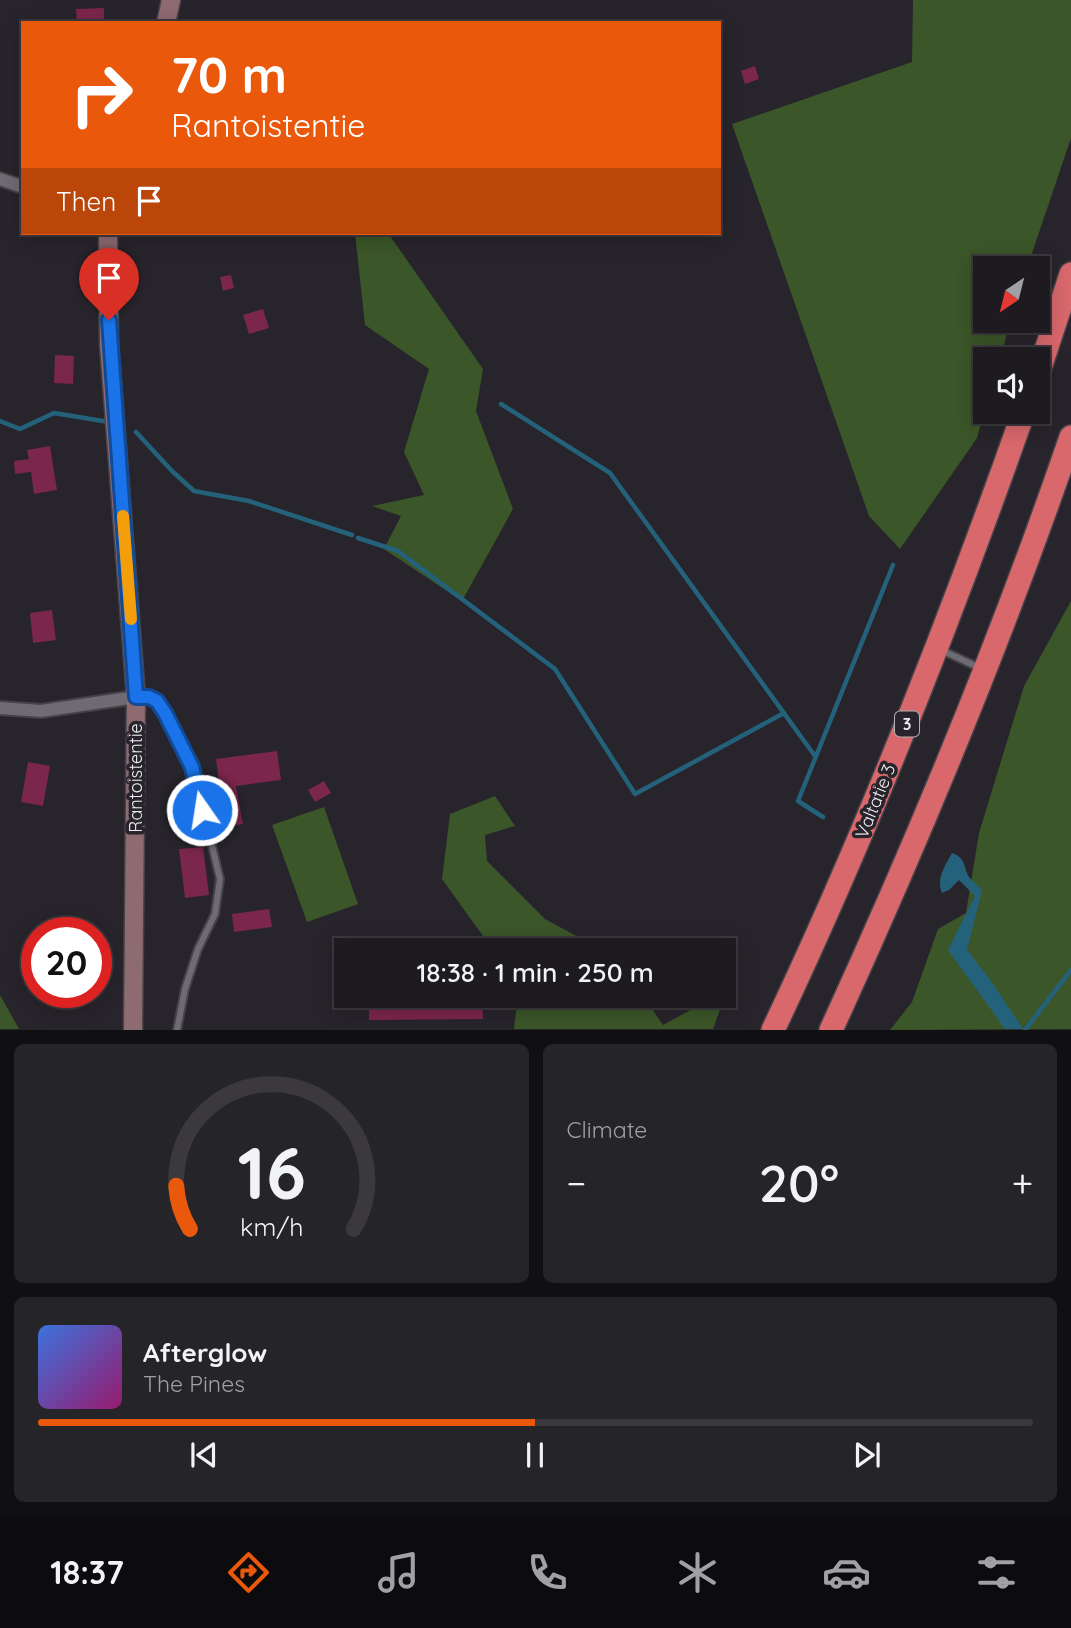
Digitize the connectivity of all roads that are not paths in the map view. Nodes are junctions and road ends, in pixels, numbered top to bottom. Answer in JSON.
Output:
{"nodes":[{"id":1,"x":171,"y":0,"type":"edge"},
{"id":2,"x":166,"y":21,"type":"edge"},
{"id":3,"x":0,"y":179,"type":"edge"},
{"id":4,"x":21,"y":186,"type":"edge"},
{"id":5,"x":108,"y":235,"type":"edge"},
{"id":6,"x":1071,"y":274,"type":"edge"},
{"id":7,"x":1047,"y":347,"type":"edge"},
{"id":8,"x":1019,"y":424,"type":"edge"},
{"id":9,"x":1071,"y":436,"type":"edge"},
{"id":10,"x":938,"y":648,"type":"junction"},
{"id":11,"x":985,"y":670,"type":"junction"},
{"id":12,"x":136,"y":697,"type":"junction"},
{"id":13,"x":0,"y":708,"type":"edge"},
{"id":14,"x":133,"y":1030,"type":"edge"},
{"id":15,"x":177,"y":1030,"type":"edge"},
{"id":16,"x":773,"y":1030,"type":"edge"},
{"id":17,"x":831,"y":1030,"type":"edge"}],
"edges":[{"from":1,"to":2,"type":"street"},
{"from":3,"to":4,"type":"street"},
{"from":5,"to":12,"type":"street","name":"Rantoistentie"},
{"from":6,"to":7,"type":"highway"},
{"from":8,"to":10,"type":"highway","name":"Valtatie 3","number":"3"},
{"from":9,"to":11,"type":"highway"},
{"from":10,"to":11,"type":"lane"},
{"from":10,"to":16,"type":"highway","name":"Valtatie 3","number":"3"},
{"from":11,"to":17,"type":"highway"},
{"from":12,"to":13,"type":"street"},
{"from":12,"to":14,"type":"street","name":"Rantoistentie"},
{"from":12,"to":15,"type":"lane"}]}
